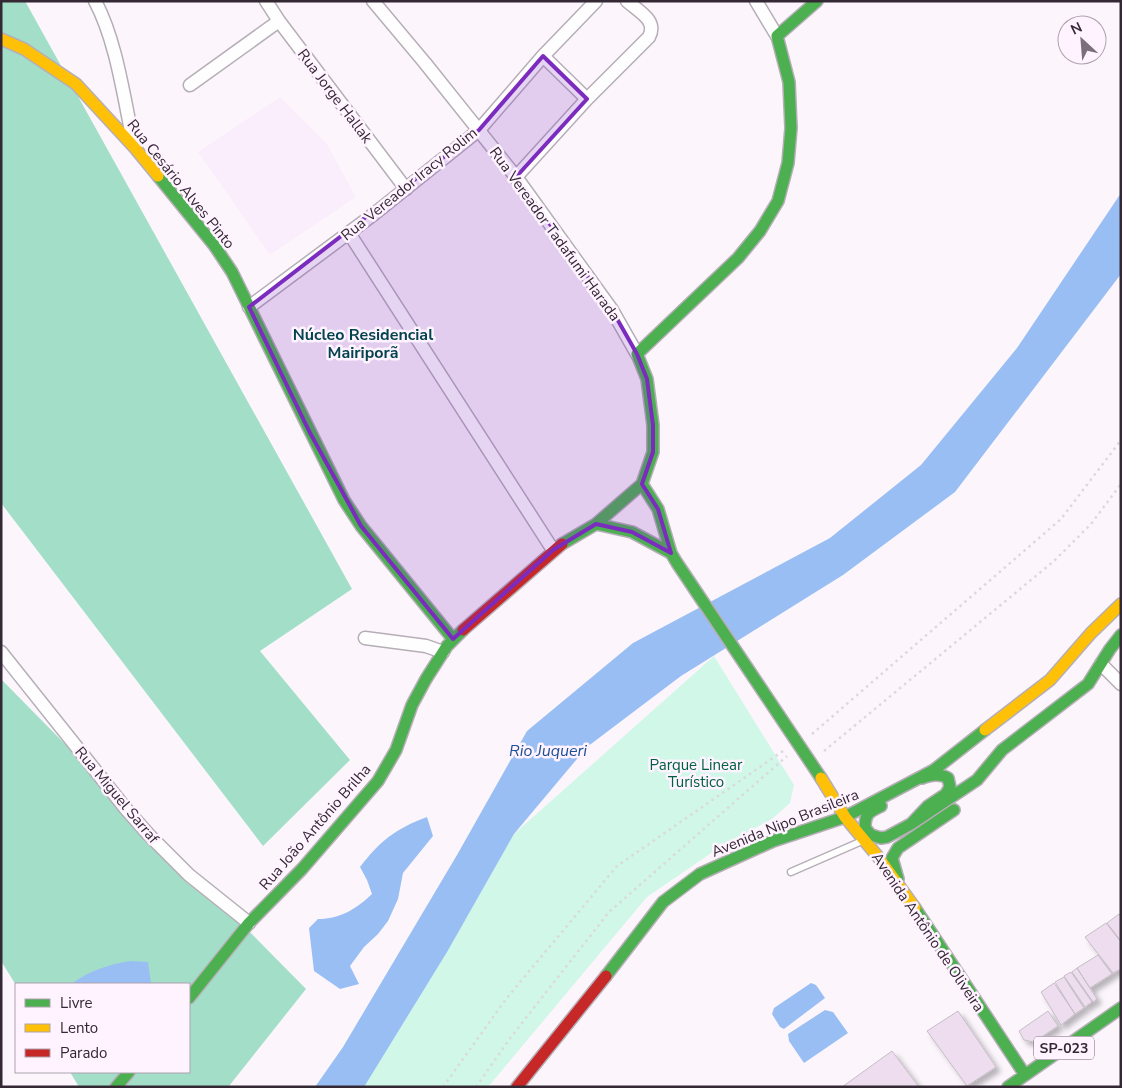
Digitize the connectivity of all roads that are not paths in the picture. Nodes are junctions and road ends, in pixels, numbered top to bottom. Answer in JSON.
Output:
{"nodes":[{"id":1,"x":95,"y":1,"type":"edge"},
{"id":2,"x":266,"y":1,"type":"edge"},
{"id":3,"x":373,"y":1,"type":"edge"},
{"id":4,"x":596,"y":1,"type":"edge"},
{"id":5,"x":627,"y":1,"type":"edge"},
{"id":6,"x":756,"y":1,"type":"edge"},
{"id":7,"x":817,"y":1,"type":"edge"},
{"id":8,"x":279,"y":21,"type":"junction"},
{"id":9,"x":776,"y":36,"type":"junction"},
{"id":10,"x":1,"y":39,"type":"edge"},
{"id":11,"x":544,"y":56,"type":"junction"},
{"id":12,"x":190,"y":85,"type":"dead end"},
{"id":13,"x":587,"y":98,"type":"junction"},
{"id":14,"x":479,"y":130,"type":"junction"},
{"id":15,"x":135,"y":148,"type":"junction"},
{"id":16,"x":516,"y":177,"type":"junction"},
{"id":17,"x":406,"y":189,"type":"junction"},
{"id":18,"x":348,"y":233,"type":"junction"},
{"id":19,"x":249,"y":307,"type":"junction"},
{"id":20,"x":637,"y":354,"type":"junction"},
{"id":21,"x":642,"y":484,"type":"junction"},
{"id":22,"x":596,"y":524,"type":"junction"},
{"id":23,"x":553,"y":550,"type":"junction"},
{"id":24,"x":674,"y":558,"type":"junction"},
{"id":25,"x":1121,"y":604,"type":"edge"},
{"id":26,"x":1121,"y":635,"type":"edge"},
{"id":27,"x":364,"y":638,"type":"dead end"},
{"id":28,"x":453,"y":640,"type":"junction"},
{"id":29,"x":1,"y":652,"type":"edge"},
{"id":30,"x":442,"y":652,"type":"junction"},
{"id":31,"x":1101,"y":664,"type":"junction"},
{"id":32,"x":1121,"y":684,"type":"edge"},
{"id":33,"x":919,"y":778,"type":"junction"},
{"id":34,"x":978,"y":780,"type":"junction"},
{"id":35,"x":845,"y":817,"type":"junction"},
{"id":36,"x":911,"y":824,"type":"junction"},
{"id":37,"x":864,"y":840,"type":"junction"},
{"id":38,"x":791,"y":872,"type":"dead end"},
{"id":39,"x":902,"y":889,"type":"junction"},
{"id":40,"x":249,"y":923,"type":"junction"},
{"id":41,"x":190,"y":997,"type":"edge"},
{"id":42,"x":1121,"y":1008,"type":"edge"},
{"id":43,"x":128,"y":1073,"type":"edge"},
{"id":44,"x":1025,"y":1075,"type":"junction"},
{"id":45,"x":116,"y":1087,"type":"edge"},
{"id":46,"x":517,"y":1087,"type":"edge"},
{"id":47,"x":1008,"y":1087,"type":"edge"},
{"id":48,"x":1033,"y":1087,"type":"edge"}],
"edges":[{"from":1,"to":15,"type":"street"},
{"from":2,"to":8,"type":"street","name":"Rua Jorge Hallak"},
{"from":3,"to":14,"type":"street","name":"Rua Vereador Tadafumi Harada"},
{"from":4,"to":11,"type":"street","name":"Rua Vereador Iracy Rolim"},
{"from":5,"to":13,"type":"street"},
{"from":6,"to":9,"type":"street"},
{"from":7,"to":9,"type":"street"},
{"from":8,"to":12,"type":"street"},
{"from":8,"to":17,"type":"street","name":"Rua Jorge Hallak"},
{"from":9,"to":20,"type":"street"},
{"from":10,"to":15,"type":"street","name":"Rua Cesário Alves Pinto"},
{"from":11,"to":13,"type":"street"},
{"from":11,"to":14,"type":"street","name":"Rua Vereador Iracy Rolim"},
{"from":13,"to":16,"type":"street"},
{"from":14,"to":16,"type":"street","name":"Rua Vereador Tadafumi Harada"},
{"from":14,"to":17,"type":"street","name":"Rua Vereador Iracy Rolim"},
{"from":15,"to":19,"type":"street","name":"Rua Cesário Alves Pinto"},
{"from":16,"to":20,"type":"street","name":"Rua Vereador Tadafumi Harada"},
{"from":17,"to":18,"type":"street","name":"Rua Vereador Iracy Rolim"},
{"from":18,"to":19,"type":"street","name":"Rua Vereador Iracy Rolim"},
{"from":18,"to":23,"type":"street"},
{"from":19,"to":28,"type":"street","name":"Rua Cesário Alves Pinto"},
{"from":20,"to":21,"type":"street"},
{"from":21,"to":22,"type":"street","name":"Rua João Antônio Brilha"},
{"from":21,"to":24,"type":"street","name":"Avenida Antônio de Oliveira"},
{"from":22,"to":23,"type":"street","name":"Rua João Antônio Brilha"},
{"from":22,"to":24,"type":"street","name":"Avenida Antônio de Oliveira"},
{"from":23,"to":28,"type":"street","name":"Rua João Antônio Brilha"},
{"from":24,"to":35,"type":"street","name":"Avenida Antônio de Oliveira"},
{"from":25,"to":33,"type":"street","name":"Avenida Nipo Brasileira"},
{"from":26,"to":31,"type":"street"},
{"from":27,"to":30,"type":"street"},
{"from":28,"to":30,"type":"street","name":"Rua João Antônio Brilha"},
{"from":29,"to":40,"type":"street","name":"Rua Miguel Sarraf"},
{"from":30,"to":40,"type":"street","name":"Rua João Antônio Brilha"},
{"from":31,"to":32,"type":"street"},
{"from":31,"to":34,"type":"street"},
{"from":33,"to":35,"type":"street","name":"Avenida Nipo Brasileira"},
{"from":33,"to":36,"type":"street"},
{"from":33,"to":36,"type":"street"},
{"from":34,"to":36,"type":"street"},
{"from":34,"to":39,"type":"street"},
{"from":35,"to":37,"type":"street","name":"Avenida Antônio de Oliveira"},
{"from":35,"to":46,"type":"street","name":"Avenida Nipo Brasileira"},
{"from":37,"to":38,"type":"lane"},
{"from":37,"to":39,"type":"street","name":"Avenida Antônio de Oliveira"},
{"from":39,"to":44,"type":"street","name":"Avenida Antônio de Oliveira"},
{"from":40,"to":41,"type":"street","name":"Rua João Antônio Brilha"},
{"from":42,"to":44,"type":"street","number":"SP-023"},
{"from":43,"to":45,"type":"street"},
{"from":44,"to":47,"type":"street","number":"SP-023"},
{"from":44,"to":48,"type":"street","name":"Avenida Antônio de Oliveira"}]}
